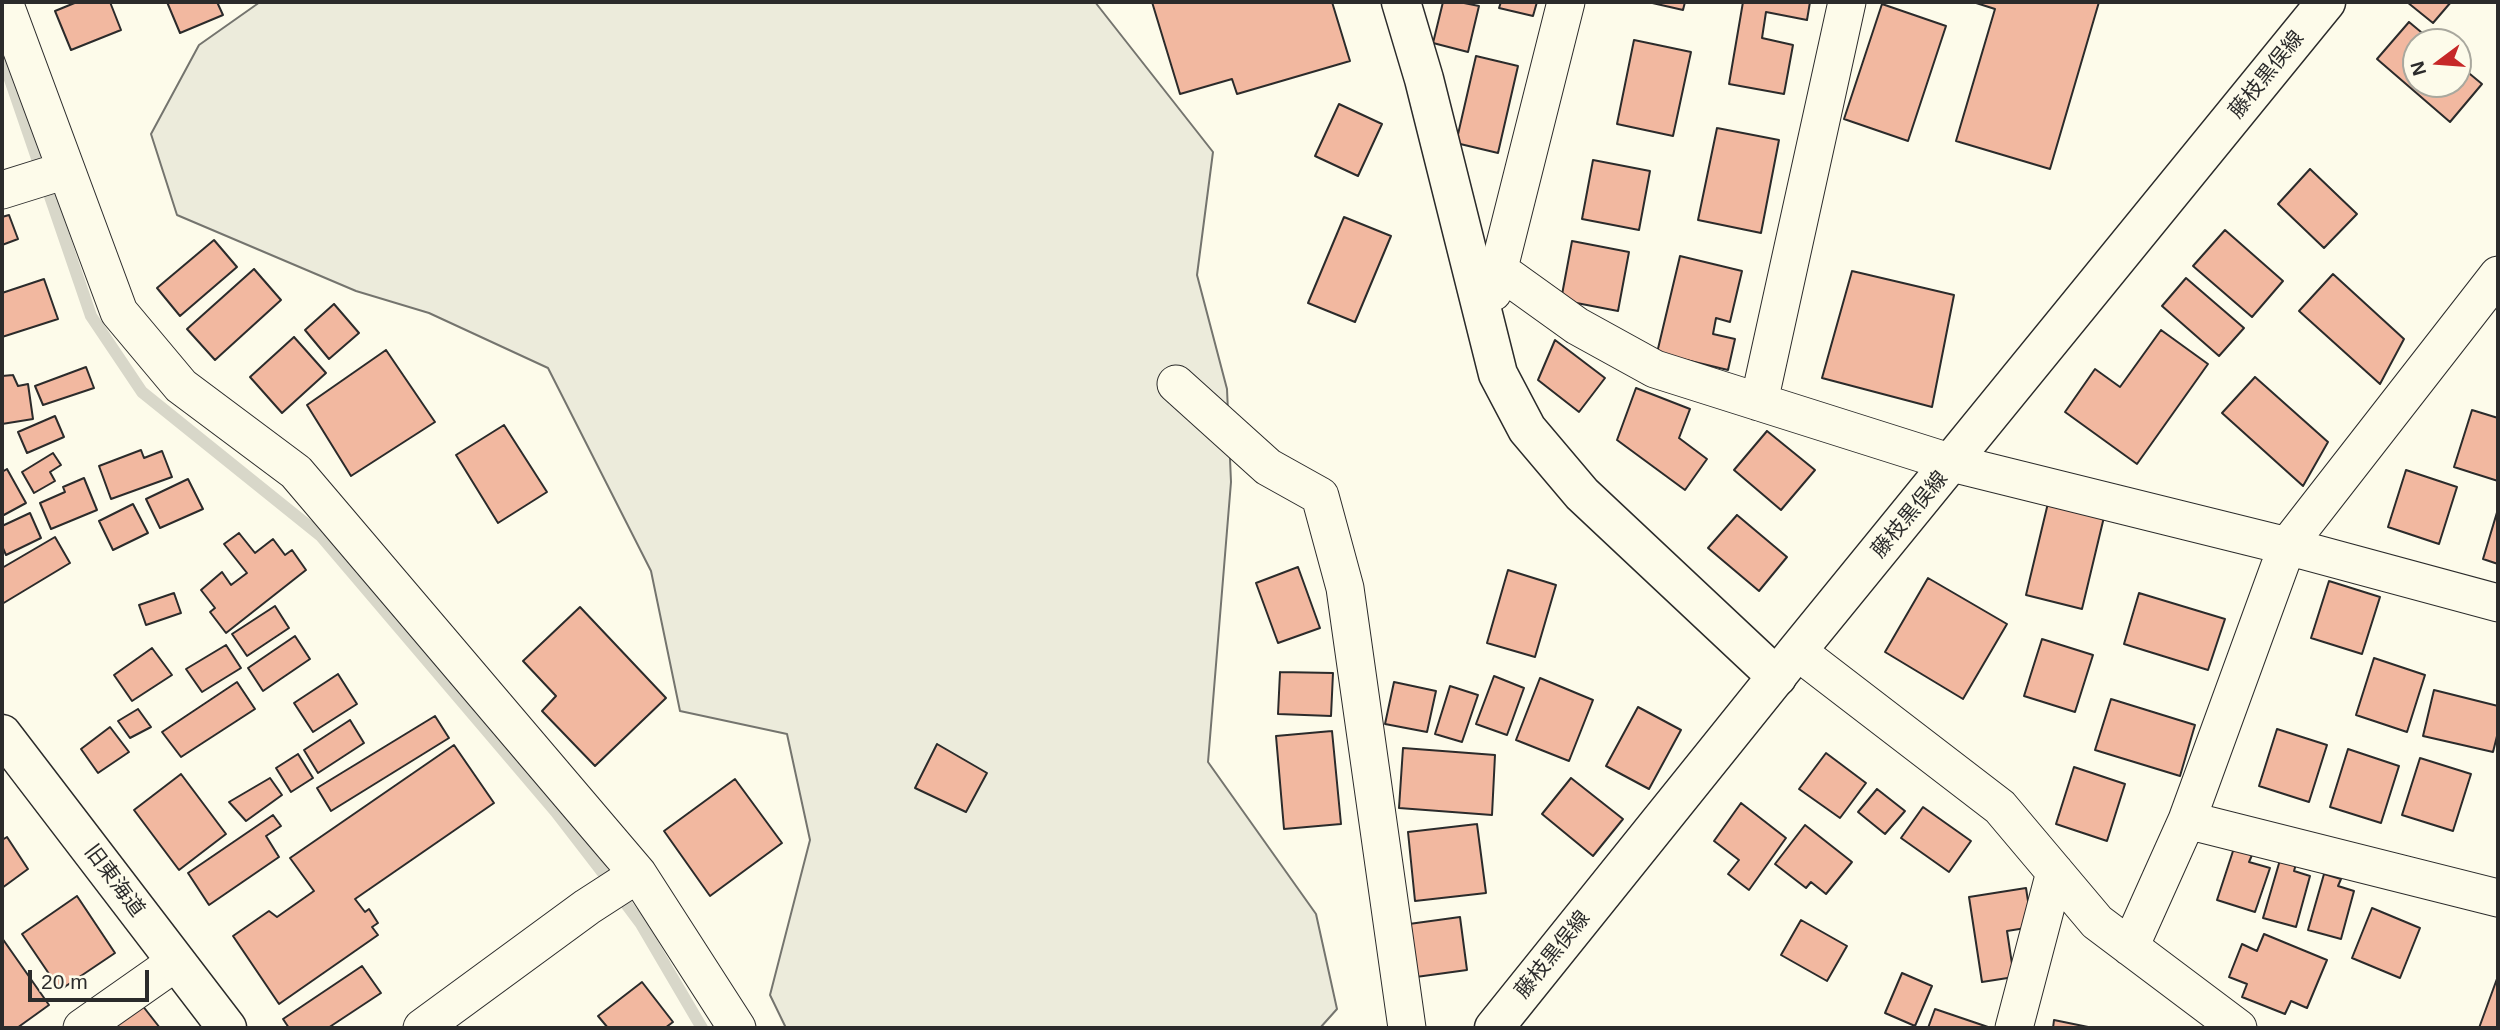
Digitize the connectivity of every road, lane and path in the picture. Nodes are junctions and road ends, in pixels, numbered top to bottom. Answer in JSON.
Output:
{"nodes":[{"id":1,"x":4,"y":2,"type":"edge"},
{"id":2,"x":1401,"y":2,"type":"edge"},
{"id":3,"x":1566,"y":2,"type":"edge"},
{"id":4,"x":1847,"y":2,"type":"edge"},
{"id":5,"x":2326,"y":2,"type":"edge"},
{"id":6,"x":66,"y":170,"type":"junction"},
{"id":7,"x":10,"y":187,"type":"edge"},
{"id":8,"x":1499,"y":270,"type":"junction"},
{"id":9,"x":2493,"y":291,"type":"edge"},
{"id":10,"x":1485,"y":323,"type":"junction"},
{"id":11,"x":1176,"y":384,"type":"dead end"},
{"id":12,"x":1759,"y":402,"type":"junction"},
{"id":13,"x":1952,"y":463,"type":"junction"},
{"id":14,"x":2287,"y":547,"type":"junction"},
{"id":15,"x":2498,"y":603,"type":"edge"},
{"id":16,"x":1787,"y":664,"type":"junction"},
{"id":17,"x":2,"y":734,"type":"edge"},
{"id":18,"x":2187,"y":820,"type":"junction"},
{"id":19,"x":2055,"y":872,"type":"junction"},
{"id":20,"x":638,"y":874,"type":"junction"},
{"id":21,"x":2498,"y":898,"type":"edge"},
{"id":22,"x":2130,"y":947,"type":"junction"},
{"id":23,"x":176,"y":962,"type":"junction"},
{"id":24,"x":82,"y":1028,"type":"edge"},
{"id":25,"x":227,"y":1028,"type":"edge"},
{"id":26,"x":422,"y":1028,"type":"edge"},
{"id":27,"x":737,"y":1028,"type":"edge"},
{"id":28,"x":1407,"y":1028,"type":"edge"},
{"id":29,"x":1494,"y":1028,"type":"edge"},
{"id":30,"x":2014,"y":1028,"type":"edge"},
{"id":31,"x":2238,"y":1028,"type":"edge"}],
"edges":[{"from":1,"to":6,"type":"street"},
{"from":2,"to":10,"type":"main road"},
{"from":3,"to":8,"type":"street"},
{"from":4,"to":12,"type":"street"},
{"from":5,"to":13,"type":"main road","name":"藤枝黒俣線"},
{"from":6,"to":7,"type":"street"},
{"from":6,"to":20,"type":"street"},
{"from":8,"to":10,"type":"street"},
{"from":8,"to":12,"type":"street"},
{"from":9,"to":14,"type":"street"},
{"from":10,"to":16,"type":"main road"},
{"from":11,"to":28,"type":"street"},
{"from":12,"to":13,"type":"street"},
{"from":13,"to":14,"type":"street"},
{"from":13,"to":16,"type":"main road","name":"藤枝黒俣線"},
{"from":14,"to":15,"type":"street"},
{"from":14,"to":18,"type":"street"},
{"from":16,"to":19,"type":"street"},
{"from":16,"to":29,"type":"main road","name":"藤枝黒俣線"},
{"from":17,"to":23,"type":"main road","name":"旧東海道"},
{"from":18,"to":21,"type":"street"},
{"from":18,"to":22,"type":"street"},
{"from":19,"to":22,"type":"street"},
{"from":19,"to":30,"type":"street"},
{"from":20,"to":26,"type":"street"},
{"from":20,"to":27,"type":"street"},
{"from":22,"to":31,"type":"street"},
{"from":23,"to":24,"type":"street"},
{"from":23,"to":25,"type":"main road","name":"旧東海道"}]}
